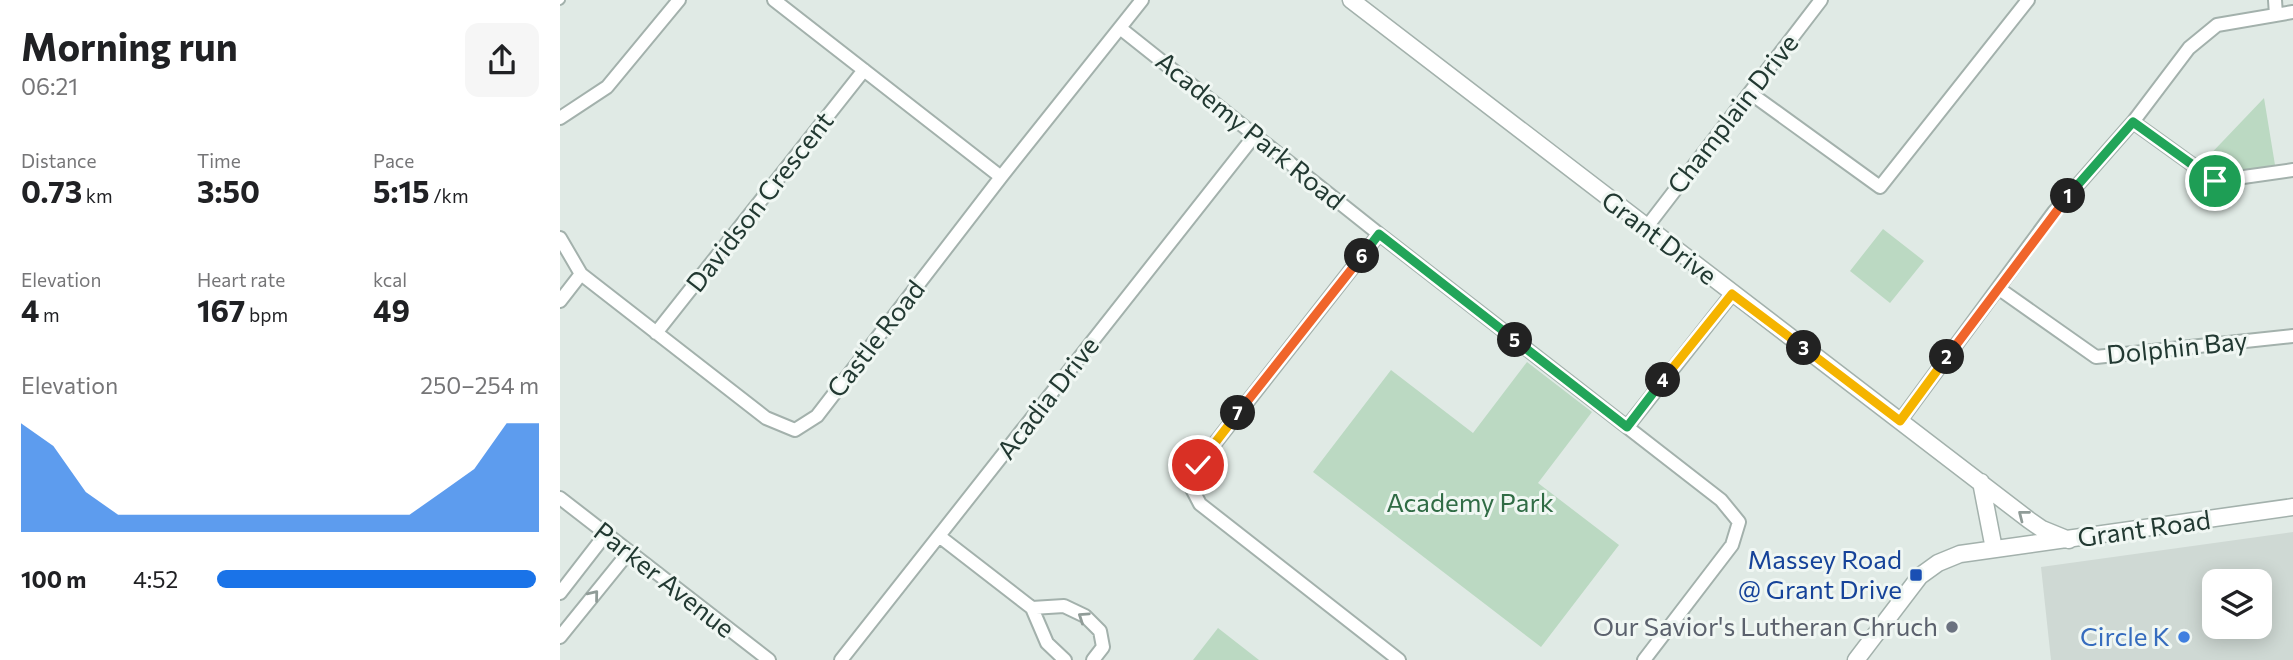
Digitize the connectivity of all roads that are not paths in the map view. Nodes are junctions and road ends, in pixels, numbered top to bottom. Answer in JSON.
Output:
{"nodes":[{"id":1,"x":679,"y":0,"type":"edge"},
{"id":2,"x":774,"y":0,"type":"edge"},
{"id":3,"x":1142,"y":0,"type":"edge"},
{"id":4,"x":1351,"y":0,"type":"edge"},
{"id":5,"x":1821,"y":0,"type":"edge"},
{"id":6,"x":2028,"y":0,"type":"edge"},
{"id":7,"x":2275,"y":0,"type":"edge"},
{"id":8,"x":2293,"y":12,"type":"edge"},
{"id":9,"x":2276,"y":15,"type":"junction"},
{"id":10,"x":1121,"y":28,"type":"junction"},
{"id":11,"x":864,"y":70,"type":"junction"},
{"id":12,"x":1750,"y":93,"type":"junction"},
{"id":13,"x":560,"y":118,"type":"edge"},
{"id":14,"x":2133,"y":122,"type":"junction"},
{"id":15,"x":1255,"y":135,"type":"junction"},
{"id":16,"x":2293,"y":170,"type":"edge"},
{"id":17,"x":1002,"y":177,"type":"junction"},
{"id":18,"x":1646,"y":228,"type":"junction"},
{"id":19,"x":1379,"y":234,"type":"junction"},
{"id":20,"x":560,"y":238,"type":"edge"},
{"id":21,"x":581,"y":274,"type":"junction"},
{"id":22,"x":1998,"y":288,"type":"junction"},
{"id":23,"x":1732,"y":294,"type":"junction"},
{"id":24,"x":560,"y":301,"type":"edge"},
{"id":25,"x":656,"y":334,"type":"junction"},
{"id":26,"x":2293,"y":336,"type":"edge"},
{"id":27,"x":1900,"y":421,"type":"junction"},
{"id":28,"x":1627,"y":427,"type":"junction"},
{"id":29,"x":1981,"y":482,"type":"junction"},
{"id":30,"x":560,"y":498,"type":"edge"},
{"id":31,"x":2293,"y":508,"type":"edge"},
{"id":32,"x":605,"y":535,"type":"junction"},
{"id":33,"x":939,"y":536,"type":"junction"},
{"id":34,"x":2069,"y":540,"type":"junction"},
{"id":35,"x":1994,"y":549,"type":"junction"},
{"id":36,"x":628,"y":553,"type":"junction"},
{"id":37,"x":560,"y":593,"type":"edge"},
{"id":38,"x":1032,"y":608,"type":"junction"},
{"id":39,"x":560,"y":637,"type":"edge"},
{"id":40,"x":769,"y":660,"type":"edge"},
{"id":41,"x":841,"y":660,"type":"edge"},
{"id":42,"x":1065,"y":660,"type":"edge"},
{"id":43,"x":1093,"y":660,"type":"edge"},
{"id":44,"x":1399,"y":660,"type":"edge"},
{"id":45,"x":1644,"y":660,"type":"edge"},
{"id":46,"x":1856,"y":660,"type":"edge"}],
"edges":[{"from":1,"to":13,"type":"street"},
{"from":2,"to":11,"type":"street"},
{"from":3,"to":10,"type":"street","name":"Castle Road"},
{"from":4,"to":18,"type":"street","name":"Grant Drive"},
{"from":5,"to":12,"type":"street","name":"Champlain Drive"},
{"from":6,"to":12,"type":"street"},
{"from":7,"to":9,"type":"street"},
{"from":8,"to":9,"type":"street"},
{"from":9,"to":14,"type":"street"},
{"from":10,"to":15,"type":"street","name":"Academy Park Road"},
{"from":10,"to":17,"type":"street","name":"Castle Road"},
{"from":11,"to":17,"type":"street"},
{"from":11,"to":25,"type":"street","name":"Davidson Crescent"},
{"from":12,"to":18,"type":"street","name":"Champlain Drive"},
{"from":14,"to":16,"type":"street"},
{"from":14,"to":22,"type":"street"},
{"from":15,"to":19,"type":"street","name":"Academy Park Road"},
{"from":15,"to":33,"type":"street","name":"Acadia Drive"},
{"from":17,"to":25,"type":"street","name":"Castle Road"},
{"from":18,"to":23,"type":"street","name":"Grant Drive"},
{"from":19,"to":28,"type":"street","name":"Academy Park Road"},
{"from":19,"to":44,"type":"street"},
{"from":20,"to":21,"type":"street","name":"Castle Road"},
{"from":21,"to":24,"type":"street"},
{"from":21,"to":25,"type":"street","name":"Castle Road"},
{"from":22,"to":26,"type":"street","name":"Dolphin Bay"},
{"from":22,"to":27,"type":"street"},
{"from":23,"to":27,"type":"street","name":"Grant Drive"},
{"from":23,"to":28,"type":"street"},
{"from":27,"to":29,"type":"street","name":"Grant Drive"},
{"from":28,"to":45,"type":"street","name":"Academy Park Road"},
{"from":34,"to":29,"type":"street","name":"Grant Drive","one_way":true},
{"from":29,"to":35,"type":"street"},
{"from":30,"to":32,"type":"street","name":"Parker Avenue"},
{"from":31,"to":34,"type":"street","name":"Grant Road"},
{"from":32,"to":36,"type":"street","name":"Parker Avenue"},
{"from":32,"to":37,"type":"street"},
{"from":33,"to":38,"type":"street"},
{"from":33,"to":41,"type":"street","name":"Acadia Drive"},
{"from":34,"to":35,"type":"street","name":"Grant Road"},
{"from":35,"to":46,"type":"street","name":"Grant Road"},
{"from":39,"to":36,"type":"street","one_way":true},
{"from":36,"to":40,"type":"street","name":"Parker Avenue"},
{"from":38,"to":42,"type":"street"},
{"from":43,"to":38,"type":"street","one_way":true}]}
